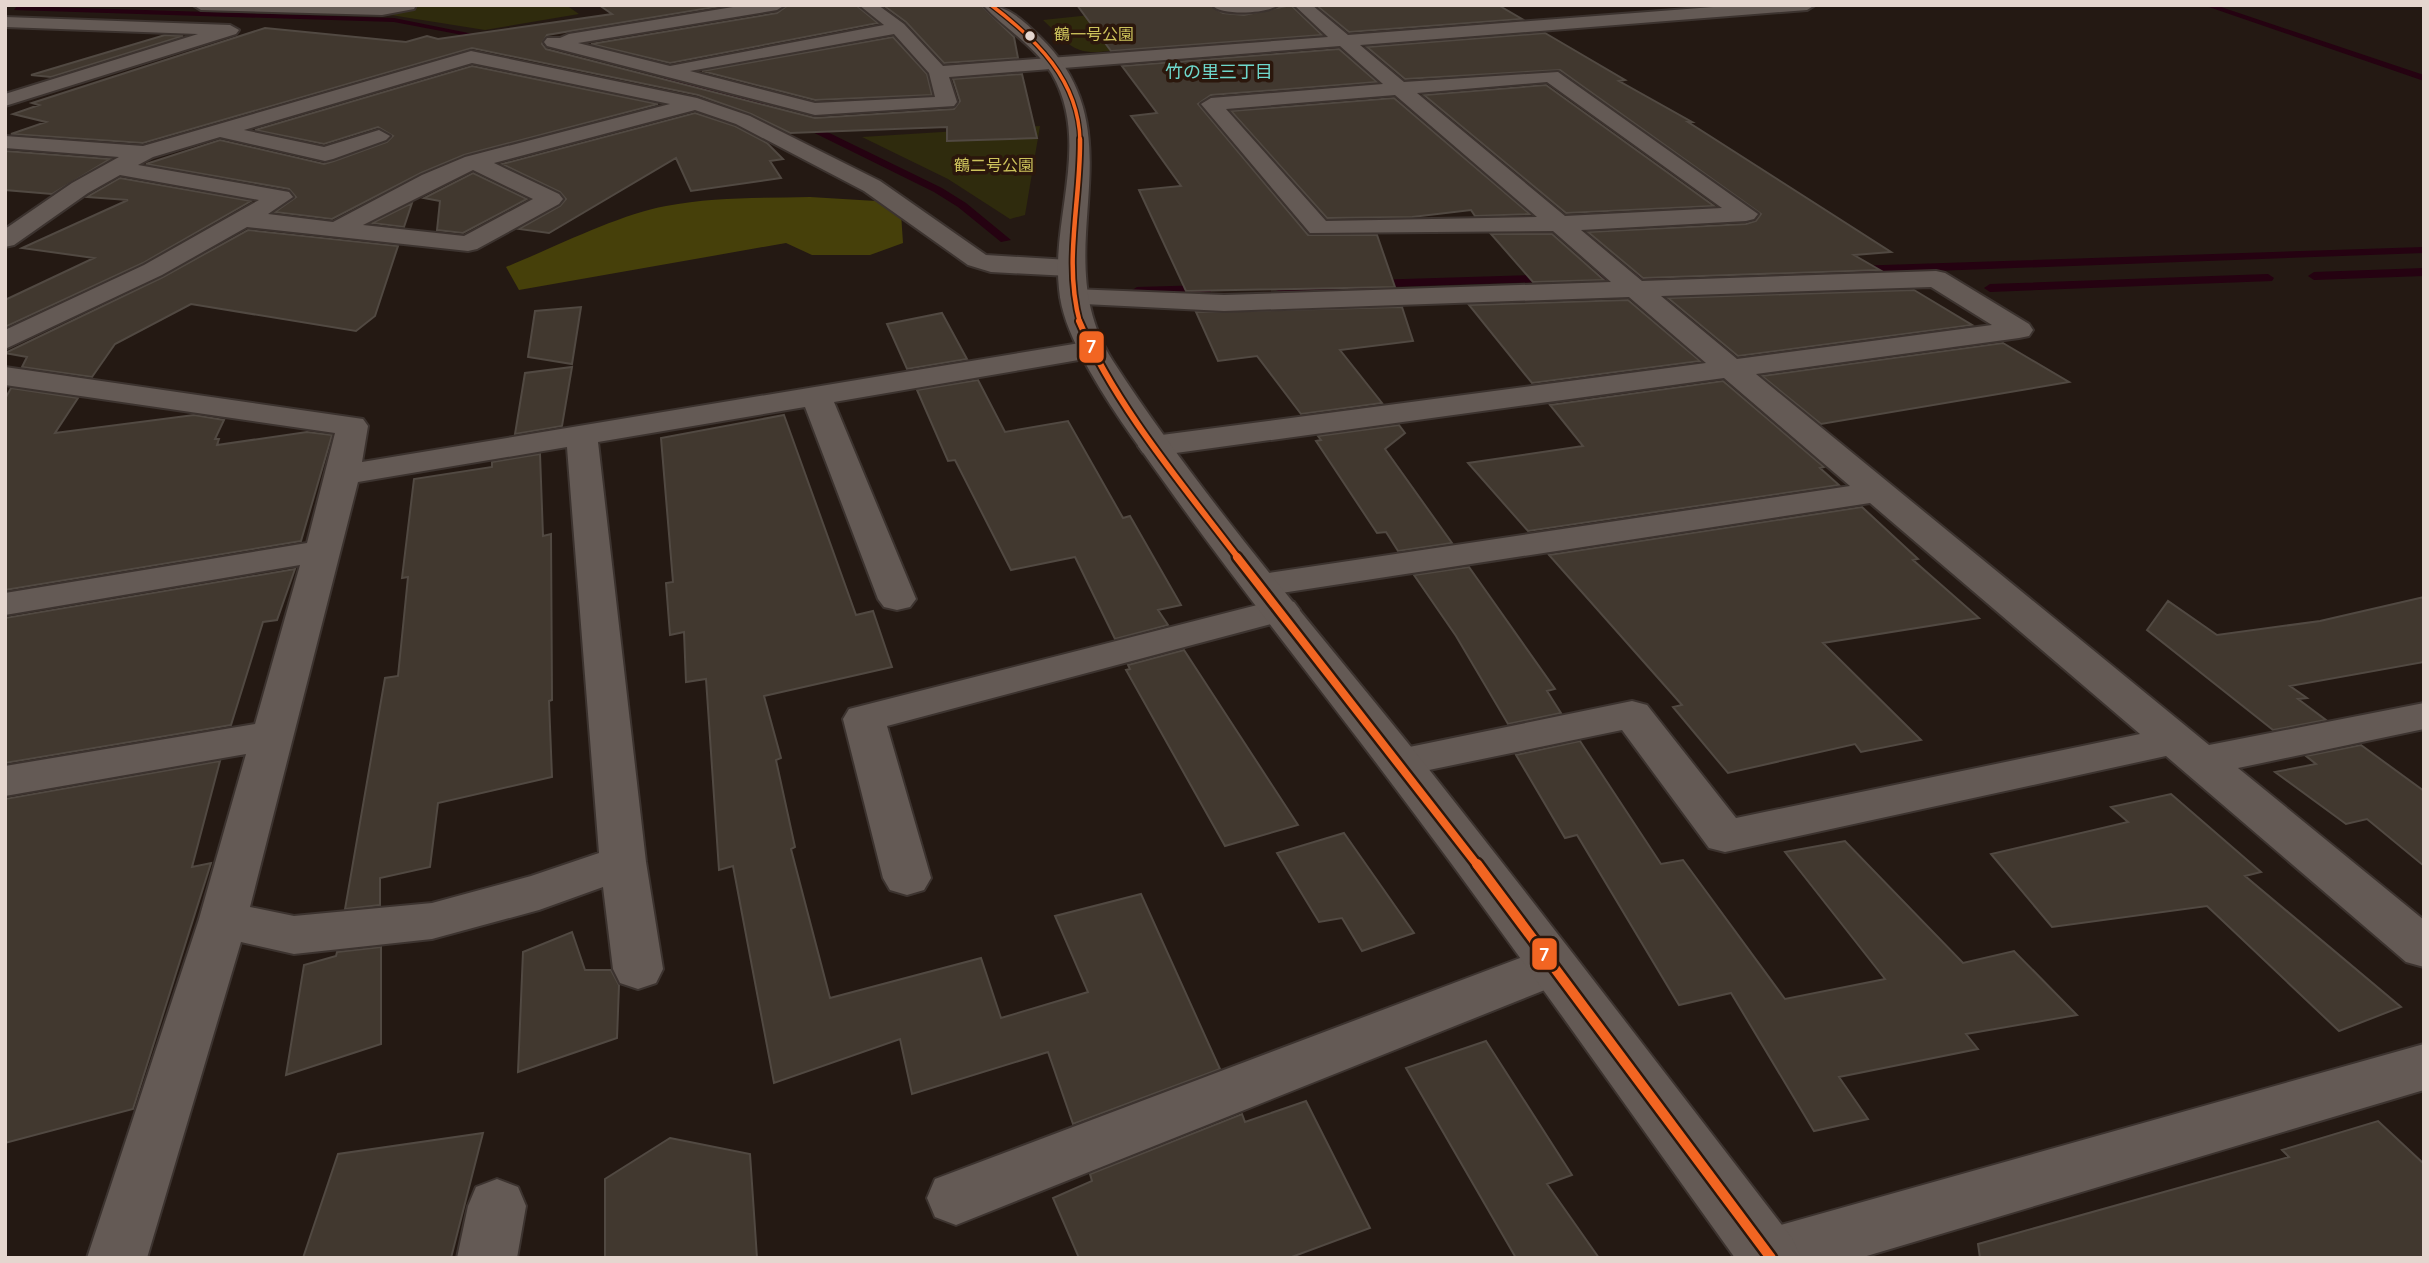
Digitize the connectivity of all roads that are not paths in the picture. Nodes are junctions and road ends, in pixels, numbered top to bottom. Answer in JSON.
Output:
{"nodes":[{"id":1,"x":201,"y":5,"type":"edge"},
{"id":2,"x":408,"y":5,"type":"edge"},
{"id":3,"x":777,"y":5,"type":"edge"},
{"id":4,"x":867,"y":5,"type":"edge"},
{"id":5,"x":991,"y":5,"type":"edge"},
{"id":6,"x":1220,"y":5,"type":"edge"},
{"id":7,"x":1270,"y":5,"type":"edge"},
{"id":8,"x":1302,"y":5,"type":"edge"},
{"id":9,"x":1807,"y":5,"type":"edge"},
{"id":10,"x":263,"y":6,"type":"edge"},
{"id":11,"x":1451,"y":12,"type":"dead end"},
{"id":12,"x":5,"y":22,"type":"edge"},
{"id":13,"x":898,"y":28,"type":"junction"},
{"id":14,"x":1480,"y":31,"type":"junction"},
{"id":15,"x":1344,"y":41,"type":"junction"},
{"id":16,"x":1053,"y":63,"type":"junction"},
{"id":17,"x":666,"y":70,"type":"junction"},
{"id":18,"x":938,"y":72,"type":"junction"},
{"id":19,"x":1402,"y":88,"type":"junction"},
{"id":20,"x":5,"y":100,"type":"edge"},
{"id":21,"x":697,"y":104,"type":"junction"},
{"id":22,"x":219,"y":130,"type":"junction"},
{"id":23,"x":379,"y":136,"type":"dead end"},
{"id":24,"x":5,"y":142,"type":"edge"},
{"id":25,"x":145,"y":152,"type":"junction"},
{"id":26,"x":473,"y":162,"type":"junction"},
{"id":27,"x":114,"y":167,"type":"junction"},
{"id":28,"x":243,"y":219,"type":"junction"},
{"id":29,"x":1560,"y":224,"type":"junction"},
{"id":30,"x":335,"y":230,"type":"junction"},
{"id":31,"x":5,"y":240,"type":"edge"},
{"id":32,"x":1069,"y":268,"type":"junction"},
{"id":33,"x":1626,"y":281,"type":"junction"},
{"id":34,"x":1073,"y":298,"type":"junction"},
{"id":35,"x":5,"y":341,"type":"edge"},
{"id":36,"x":1092,"y":350,"type":"junction"},
{"id":37,"x":1732,"y":369,"type":"junction"},
{"id":38,"x":5,"y":376,"type":"edge"},
{"id":39,"x":816,"y":395,"type":"junction"},
{"id":40,"x":582,"y":437,"type":"junction"},
{"id":41,"x":1154,"y":446,"type":"junction"},
{"id":42,"x":343,"y":475,"type":"junction"},
{"id":43,"x":1878,"y":492,"type":"junction"},
{"id":44,"x":322,"y":551,"type":"junction"},
{"id":45,"x":1272,"y":598,"type":"junction"},
{"id":46,"x":897,"y":599,"type":"dead end"},
{"id":47,"x":5,"y":604,"type":"edge"},
{"id":48,"x":2424,"y":716,"type":"edge"},
{"id":49,"x":273,"y":735,"type":"junction"},
{"id":50,"x":2189,"y":750,"type":"junction"},
{"id":51,"x":1399,"y":762,"type":"junction"},
{"id":52,"x":5,"y":781,"type":"edge"},
{"id":53,"x":623,"y":862,"type":"junction"},
{"id":54,"x":907,"y":878,"type":"dead end"},
{"id":55,"x":223,"y":919,"type":"junction"},
{"id":56,"x":2424,"y":948,"type":"edge"},
{"id":57,"x":1552,"y":966,"type":"junction"},
{"id":58,"x":638,"y":969,"type":"dead end"},
{"id":59,"x":2424,"y":1067,"type":"edge"},
{"id":60,"x":956,"y":1198,"type":"dead end"},
{"id":61,"x":1770,"y":1257,"type":"edge"},
{"id":62,"x":117,"y":1258,"type":"edge"}],
"edges":[{"from":1,"to":10,"type":"street"},
{"from":2,"to":10,"type":"street"},
{"from":3,"to":17,"type":"street"},
{"from":4,"to":13,"type":"street"},
{"from":5,"to":16,"type":"street"},
{"from":6,"to":7,"type":"street"},
{"from":8,"to":15,"type":"street"},
{"from":9,"to":14,"type":"street"},
{"from":11,"to":14,"type":"street"},
{"from":12,"to":20,"type":"street"},
{"from":13,"to":17,"type":"street"},
{"from":13,"to":18,"type":"street"},
{"from":14,"to":15,"type":"street"},
{"from":15,"to":16,"type":"street"},
{"from":15,"to":19,"type":"street"},
{"from":16,"to":18,"type":"street"},
{"from":16,"to":32,"type":"street"},
{"from":17,"to":18,"type":"street"},
{"from":19,"to":29,"type":"street"},
{"from":19,"to":29,"type":"street"},
{"from":19,"to":29,"type":"street"},
{"from":21,"to":22,"type":"street"},
{"from":21,"to":26,"type":"street"},
{"from":21,"to":32,"type":"street"},
{"from":22,"to":23,"type":"street"},
{"from":22,"to":25,"type":"street"},
{"from":24,"to":25,"type":"street"},
{"from":25,"to":27,"type":"street"},
{"from":26,"to":30,"type":"street"},
{"from":26,"to":30,"type":"street"},
{"from":27,"to":28,"type":"street"},
{"from":27,"to":31,"type":"street"},
{"from":28,"to":30,"type":"street"},
{"from":28,"to":35,"type":"street"},
{"from":29,"to":33,"type":"street"},
{"from":32,"to":34,"type":"street"},
{"from":33,"to":34,"type":"street"},
{"from":33,"to":37,"type":"street"},
{"from":33,"to":37,"type":"street"},
{"from":34,"to":36,"type":"street"},
{"from":36,"to":39,"type":"street"},
{"from":36,"to":41,"type":"street"},
{"from":37,"to":41,"type":"street"},
{"from":37,"to":43,"type":"street"},
{"from":38,"to":42,"type":"street"},
{"from":39,"to":40,"type":"street"},
{"from":39,"to":46,"type":"street"},
{"from":40,"to":42,"type":"street"},
{"from":40,"to":53,"type":"street"},
{"from":41,"to":45,"type":"street"},
{"from":42,"to":44,"type":"street"},
{"from":43,"to":45,"type":"street"},
{"from":43,"to":50,"type":"street"},
{"from":44,"to":47,"type":"street"},
{"from":44,"to":49,"type":"street"},
{"from":45,"to":51,"type":"street"},
{"from":45,"to":54,"type":"street"},
{"from":48,"to":50,"type":"street"},
{"from":49,"to":52,"type":"street"},
{"from":49,"to":55,"type":"street"},
{"from":50,"to":51,"type":"street"},
{"from":50,"to":56,"type":"street"},
{"from":51,"to":57,"type":"street"},
{"from":53,"to":55,"type":"street"},
{"from":53,"to":58,"type":"street"},
{"from":55,"to":62,"type":"street"},
{"from":57,"to":60,"type":"street"},
{"from":57,"to":61,"type":"street"},
{"from":59,"to":61,"type":"street"}]}
